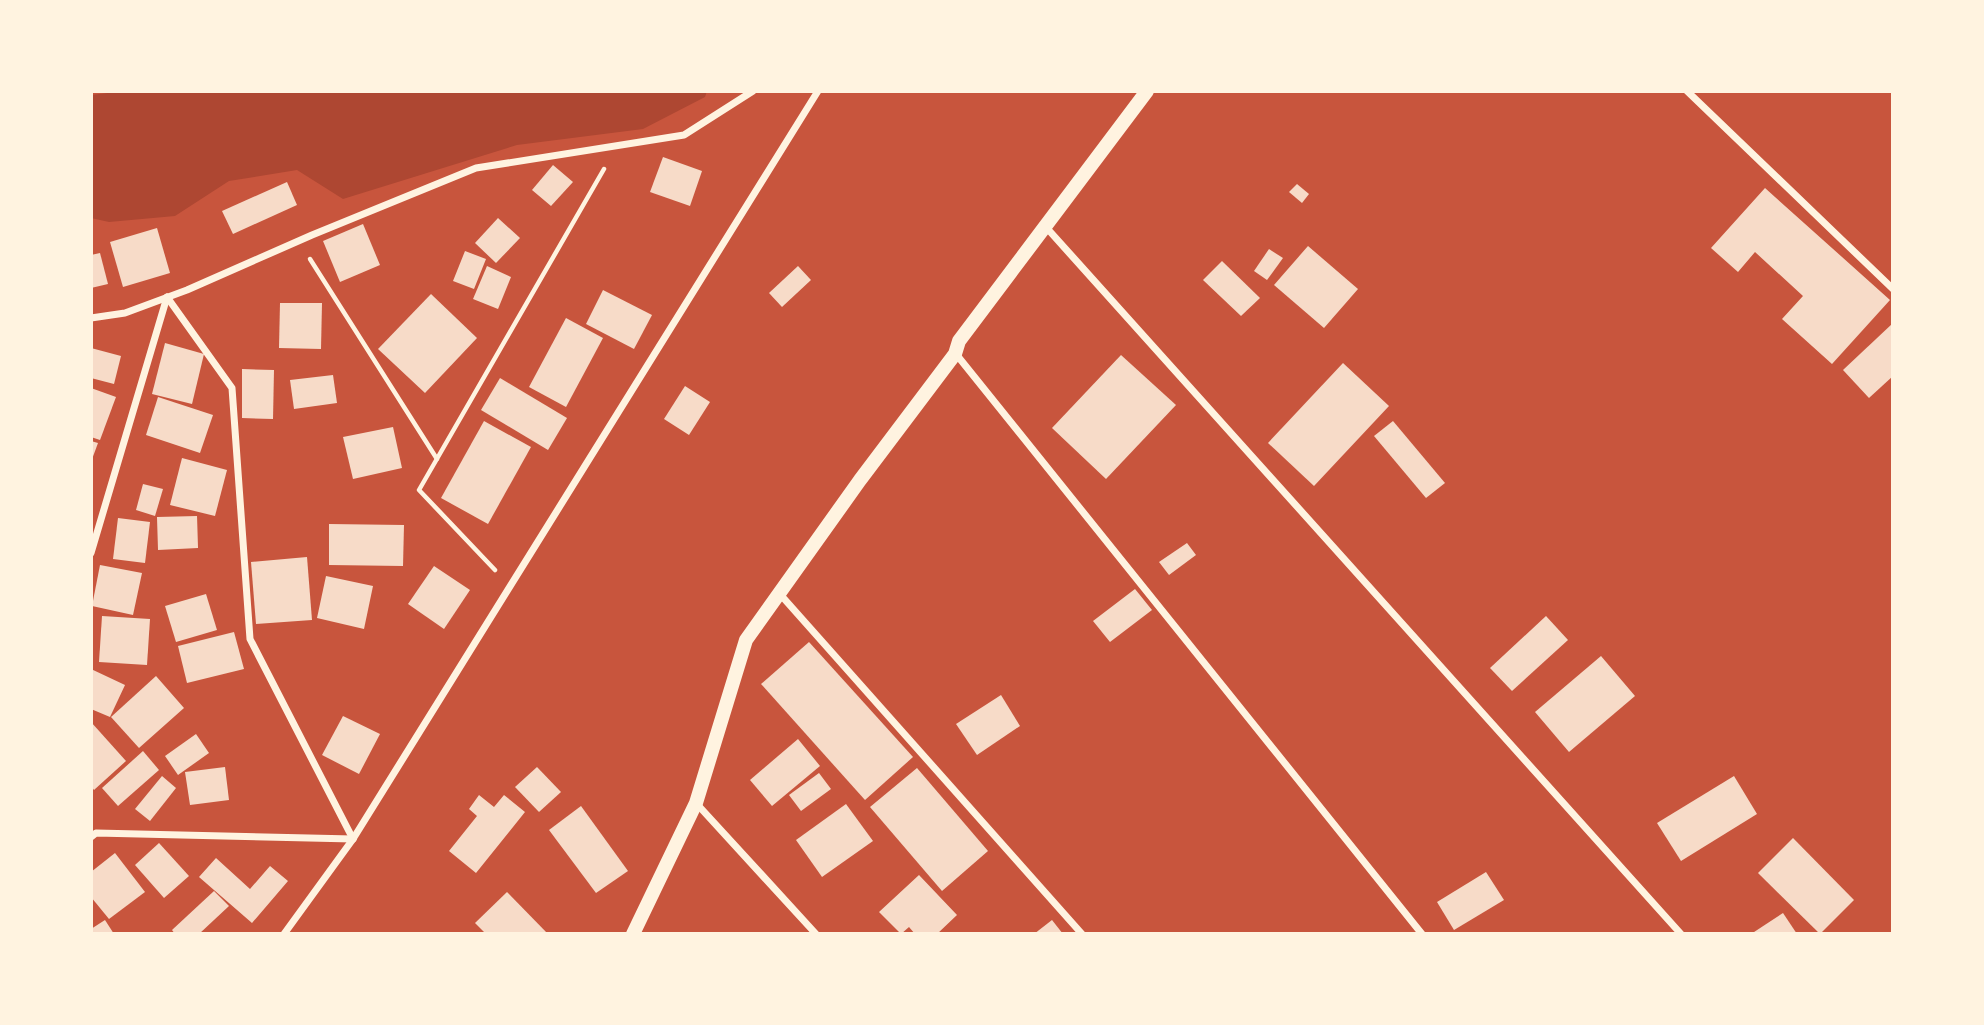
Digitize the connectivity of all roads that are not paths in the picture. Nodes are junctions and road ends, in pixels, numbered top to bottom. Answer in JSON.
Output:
{"nodes":[{"id":1,"x":753,"y":91,"type":"edge"},
{"id":2,"x":818,"y":91,"type":"edge"},
{"id":3,"x":1147,"y":91,"type":"edge"},
{"id":4,"x":1687,"y":91,"type":"edge"},
{"id":5,"x":1045,"y":226,"type":"junction"},
{"id":6,"x":1893,"y":289,"type":"edge"},
{"id":7,"x":167,"y":297,"type":"junction"},
{"id":8,"x":91,"y":318,"type":"edge"},
{"id":9,"x":955,"y":354,"type":"junction"},
{"id":10,"x":91,"y":553,"type":"edge"},
{"id":11,"x":779,"y":593,"type":"junction"},
{"id":12,"x":696,"y":803,"type":"junction"},
{"id":13,"x":93,"y":833,"type":"edge"},
{"id":14,"x":353,"y":839,"type":"junction"},
{"id":15,"x":284,"y":934,"type":"edge"},
{"id":16,"x":633,"y":934,"type":"edge"},
{"id":17,"x":816,"y":934,"type":"edge"},
{"id":18,"x":1082,"y":934,"type":"edge"},
{"id":19,"x":1422,"y":934,"type":"edge"},
{"id":20,"x":1681,"y":934,"type":"edge"}],
"edges":[{"from":1,"to":7,"type":"street"},
{"from":2,"to":14,"type":"street"},
{"from":3,"to":5,"type":"main road"},
{"from":4,"to":6,"type":"street"},
{"from":5,"to":9,"type":"main road"},
{"from":5,"to":20,"type":"street"},
{"from":7,"to":8,"type":"street"},
{"from":7,"to":10,"type":"street"},
{"from":7,"to":14,"type":"street"},
{"from":9,"to":11,"type":"main road"},
{"from":9,"to":19,"type":"street"},
{"from":11,"to":12,"type":"main road"},
{"from":11,"to":18,"type":"street"},
{"from":12,"to":16,"type":"main road"},
{"from":12,"to":17,"type":"street"},
{"from":13,"to":14,"type":"street"},
{"from":14,"to":15,"type":"street"}]}
